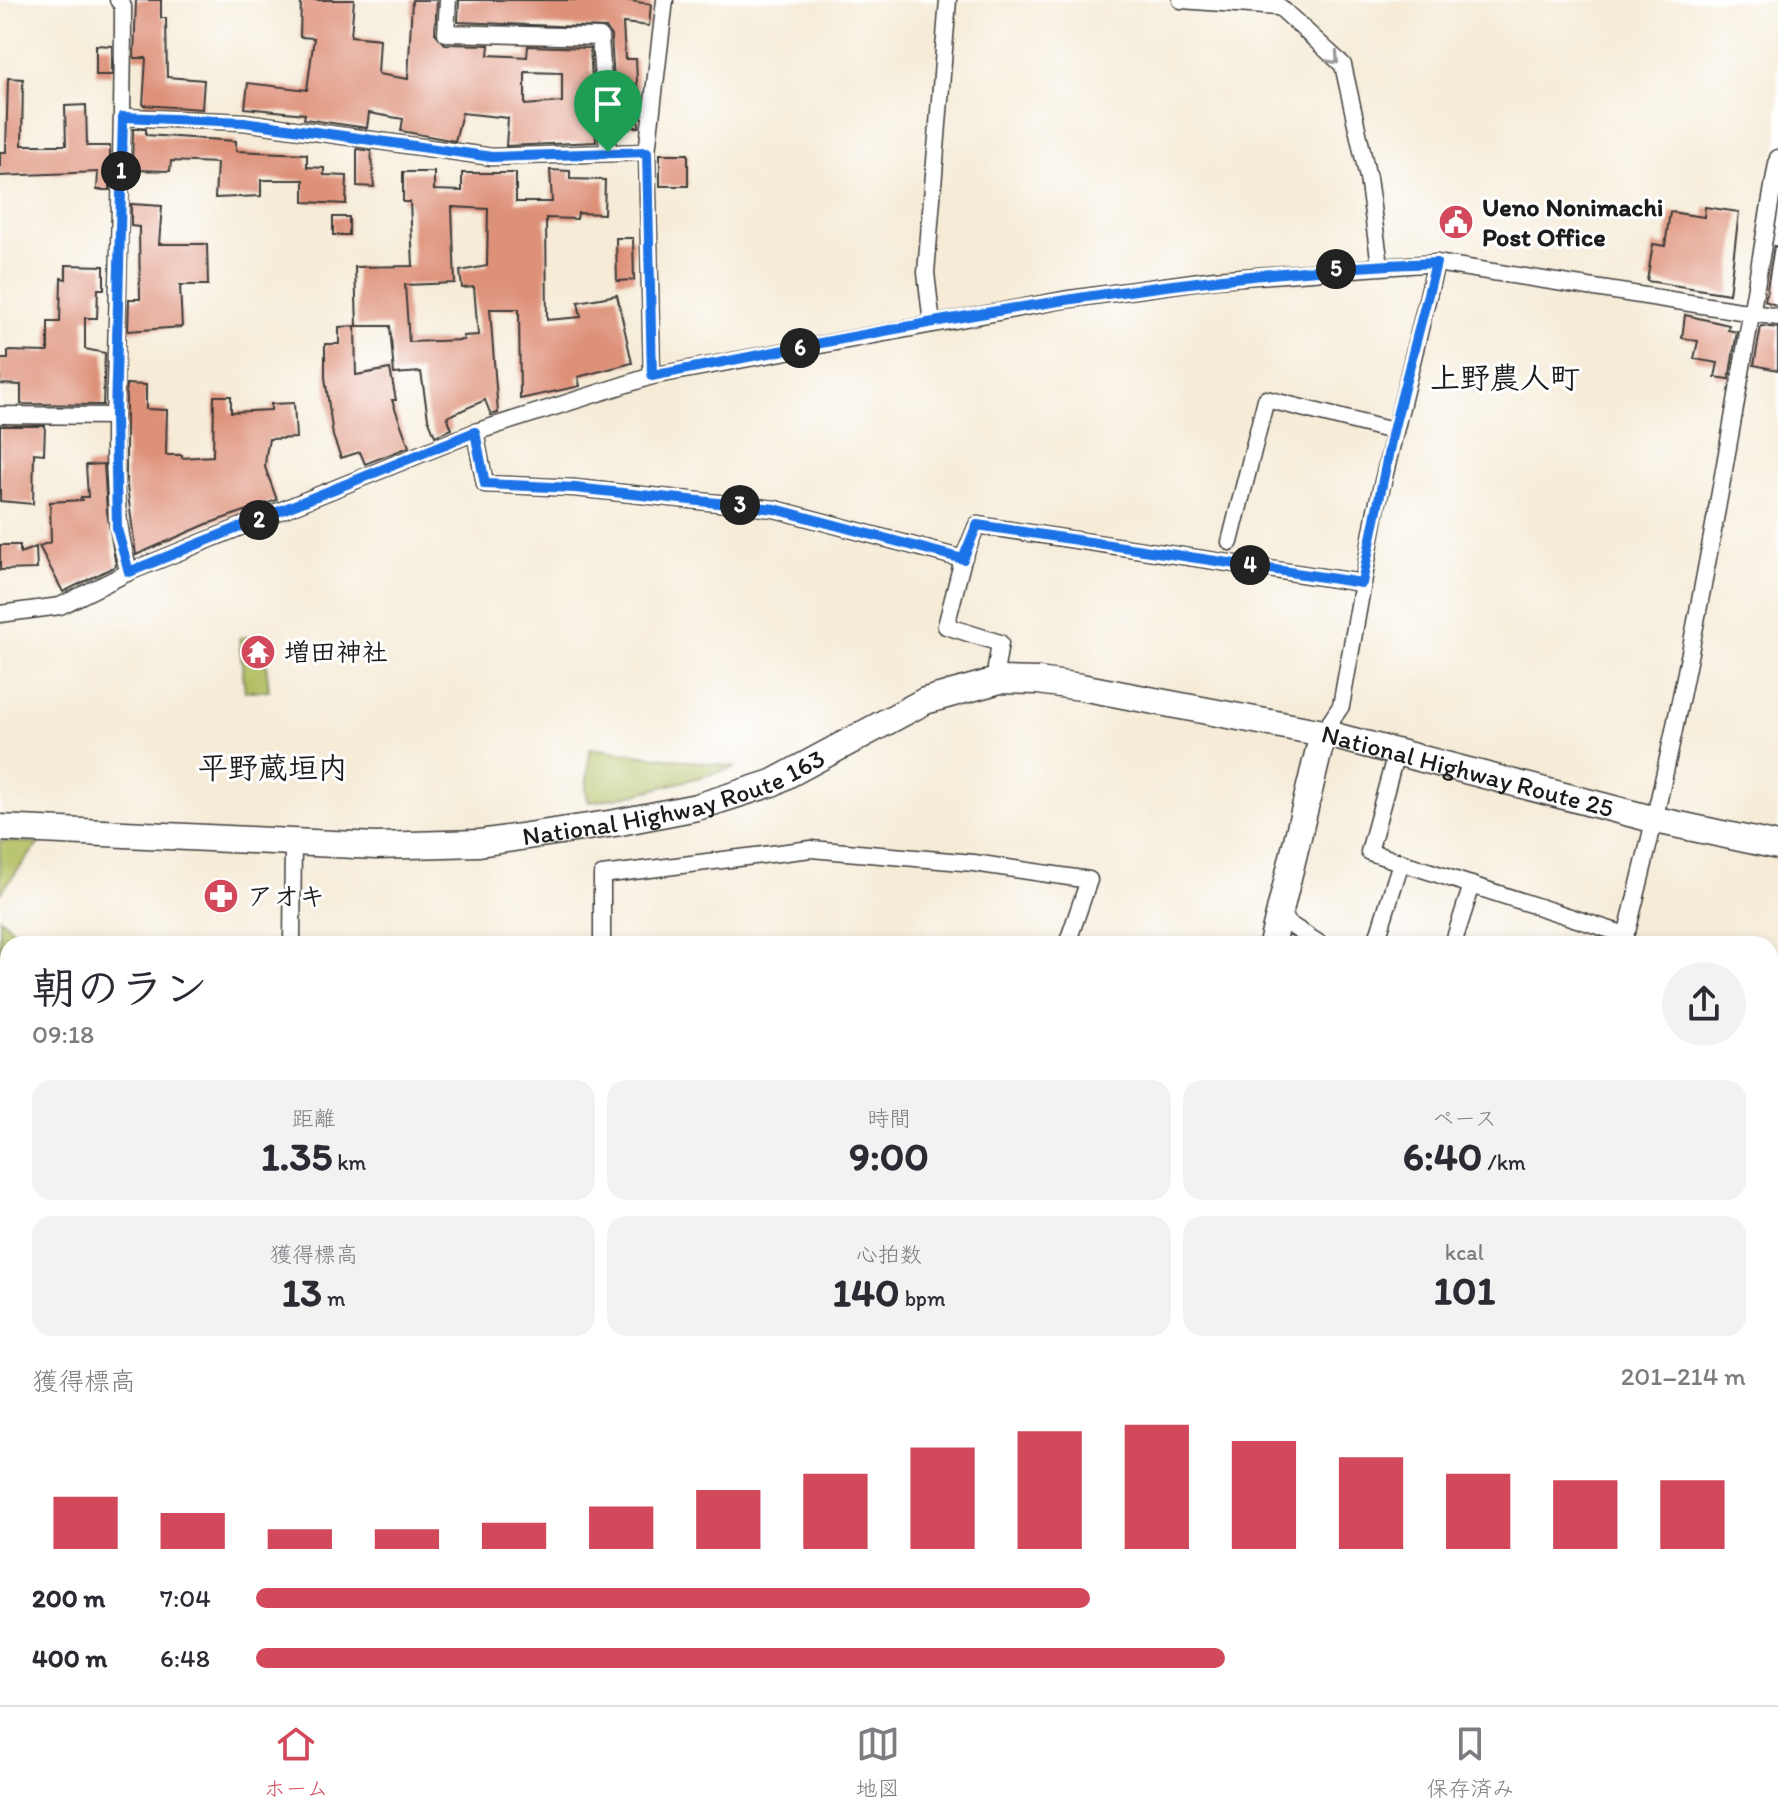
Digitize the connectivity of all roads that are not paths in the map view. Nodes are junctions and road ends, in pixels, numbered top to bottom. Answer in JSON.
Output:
{"nodes":[{"id":1,"x":118,"y":0,"type":"edge"},
{"id":2,"x":448,"y":0,"type":"edge"},
{"id":3,"x":665,"y":0,"type":"edge"},
{"id":4,"x":948,"y":0,"type":"edge"},
{"id":5,"x":1181,"y":0,"type":"edge"},
{"id":6,"x":1274,"y":3,"type":"edge"},
{"id":7,"x":123,"y":117,"type":"junction"},
{"id":8,"x":608,"y":152,"type":"junction"},
{"id":9,"x":647,"y":152,"type":"junction"},
{"id":10,"x":1778,"y":158,"type":"edge"},
{"id":11,"x":1436,"y":263,"type":"junction"},
{"id":12,"x":1380,"y":265,"type":"junction"},
{"id":13,"x":1751,"y":313,"type":"junction"},
{"id":14,"x":1778,"y":317,"type":"edge"},
{"id":15,"x":932,"y":324,"type":"junction"},
{"id":16,"x":652,"y":376,"type":"junction"},
{"id":17,"x":0,"y":415,"type":"edge"},
{"id":18,"x":115,"y":416,"type":"junction"},
{"id":19,"x":1393,"y":431,"type":"junction"},
{"id":20,"x":475,"y":432,"type":"junction"},
{"id":21,"x":1230,"y":542,"type":"dead end"},
{"id":22,"x":963,"y":559,"type":"junction"},
{"id":23,"x":129,"y":572,"type":"junction"},
{"id":24,"x":1362,"y":583,"type":"junction"},
{"id":25,"x":0,"y":614,"type":"edge"},
{"id":26,"x":1000,"y":680,"type":"junction"},
{"id":27,"x":1323,"y":733,"type":"junction"},
{"id":28,"x":1396,"y":753,"type":"junction"},
{"id":29,"x":1656,"y":820,"type":"junction"},
{"id":30,"x":0,"y":828,"type":"edge"},
{"id":31,"x":293,"y":841,"type":"junction"},
{"id":32,"x":1778,"y":846,"type":"edge"},
{"id":33,"x":1401,"y":862,"type":"junction"},
{"id":34,"x":1472,"y":885,"type":"junction"},
{"id":35,"x":1278,"y":917,"type":"junction"},
{"id":36,"x":292,"y":936,"type":"edge"},
{"id":37,"x":602,"y":936,"type":"edge"},
{"id":38,"x":1070,"y":936,"type":"edge"},
{"id":39,"x":1274,"y":936,"type":"edge"},
{"id":40,"x":1308,"y":936,"type":"edge"},
{"id":41,"x":1378,"y":936,"type":"dead end"},
{"id":42,"x":1456,"y":936,"type":"edge"},
{"id":43,"x":1614,"y":936,"type":"edge"},
{"id":44,"x":1624,"y":936,"type":"edge"}],
"edges":[{"from":1,"to":7,"type":"street"},
{"from":2,"to":8,"type":"street"},
{"from":3,"to":9,"type":"street"},
{"from":4,"to":15,"type":"street"},
{"from":5,"to":6,"type":"street"},
{"from":6,"to":12,"type":"street","one_way":true},
{"from":7,"to":8,"type":"street"},
{"from":7,"to":18,"type":"street"},
{"from":8,"to":9,"type":"street"},
{"from":9,"to":16,"type":"street"},
{"from":10,"to":13,"type":"street"},
{"from":11,"to":12,"type":"street"},
{"from":11,"to":13,"type":"street"},
{"from":11,"to":19,"type":"street"},
{"from":12,"to":15,"type":"street"},
{"from":13,"to":14,"type":"street"},
{"from":13,"to":29,"type":"street"},
{"from":15,"to":16,"type":"street"},
{"from":16,"to":20,"type":"street"},
{"from":17,"to":18,"type":"street"},
{"from":18,"to":23,"type":"street"},
{"from":19,"to":21,"type":"street"},
{"from":19,"to":24,"type":"street"},
{"from":20,"to":22,"type":"street"},
{"from":20,"to":23,"type":"street"},
{"from":22,"to":24,"type":"street"},
{"from":22,"to":26,"type":"street"},
{"from":23,"to":25,"type":"street"},
{"from":24,"to":27,"type":"street"},
{"from":26,"to":27,"type":"highway","name":"National Highway Route 163"},
{"from":26,"to":31,"type":"highway","name":"National Highway Route 163"},
{"from":27,"to":28,"type":"highway","name":"National Highway Route 25"},
{"from":27,"to":35,"type":"highway","name":"National Highway Route 25"},
{"from":28,"to":29,"type":"highway","name":"National Highway Route 25"},
{"from":28,"to":33,"type":"street"},
{"from":29,"to":32,"type":"highway","name":"National Highway Route 25"},
{"from":29,"to":44,"type":"street"},
{"from":30,"to":31,"type":"highway","name":"National Highway Route 163"},
{"from":31,"to":36,"type":"street"},
{"from":33,"to":34,"type":"street"},
{"from":33,"to":41,"type":"street"},
{"from":34,"to":42,"type":"street"},
{"from":34,"to":43,"type":"street"},
{"from":35,"to":39,"type":"highway","name":"National Highway Route 25"},
{"from":35,"to":40,"type":"street"},
{"from":37,"to":38,"type":"street"}]}
